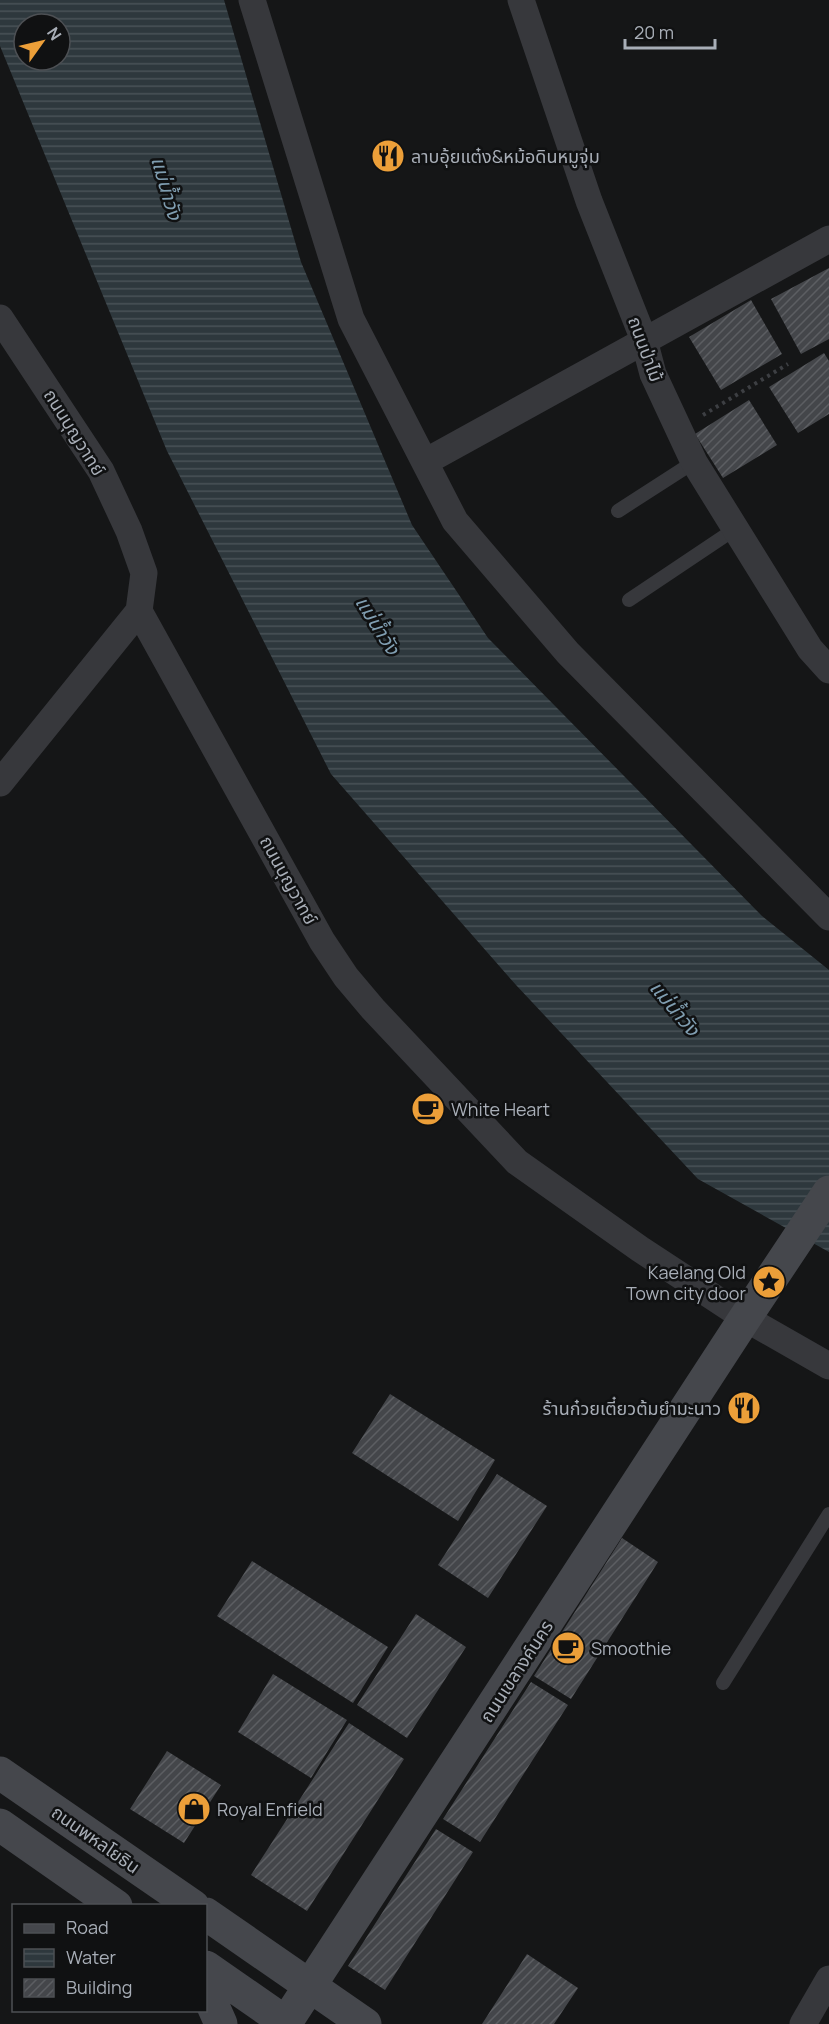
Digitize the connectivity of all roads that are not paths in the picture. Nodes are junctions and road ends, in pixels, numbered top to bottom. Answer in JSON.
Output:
{"nodes":[{"id":1,"x":252,"y":0,"type":"edge"},
{"id":2,"x":521,"y":0,"type":"edge"},
{"id":3,"x":829,"y":238,"type":"edge"},
{"id":4,"x":3,"y":329,"type":"edge"},
{"id":5,"x":644,"y":340,"type":"junction"},
{"id":6,"x":424,"y":462,"type":"junction"},
{"id":7,"x":694,"y":462,"type":"junction"},
{"id":8,"x":618,"y":511,"type":"dead end"},
{"id":9,"x":735,"y":529,"type":"junction"},
{"id":10,"x":629,"y":600,"type":"dead end"},
{"id":11,"x":139,"y":611,"type":"junction"},
{"id":12,"x":829,"y":670,"type":"edge"},
{"id":13,"x":0,"y":783,"type":"edge"},
{"id":14,"x":826,"y":914,"type":"edge"},
{"id":15,"x":829,"y":1192,"type":"edge"},
{"id":16,"x":745,"y":1318,"type":"junction"},
{"id":17,"x":829,"y":1366,"type":"edge"},
{"id":18,"x":829,"y":1514,"type":"edge"},
{"id":19,"x":723,"y":1683,"type":"dead end"},
{"id":20,"x":2,"y":1779,"type":"edge"},
{"id":21,"x":0,"y":1826,"type":"edge"},
{"id":22,"x":115,"y":1904,"type":"edge"},
{"id":23,"x":191,"y":1904,"type":"edge"},
{"id":24,"x":207,"y":1915,"type":"edge"},
{"id":25,"x":207,"y":1968,"type":"edge"},
{"id":26,"x":829,"y":1979,"type":"edge"},
{"id":27,"x":311,"y":1987,"type":"junction"},
{"id":28,"x":207,"y":1992,"type":"edge"},
{"id":29,"x":221,"y":2024,"type":"edge"},
{"id":30,"x":287,"y":2024,"type":"edge"},
{"id":31,"x":365,"y":2024,"type":"edge"},
{"id":32,"x":803,"y":2024,"type":"edge"}],
"edges":[{"from":1,"to":6,"type":"street"},
{"from":2,"to":5,"type":"street","name":"ถนนป่าไม้"},
{"from":3,"to":5,"type":"street"},
{"from":4,"to":11,"type":"street","name":"ถนนบุญวาทย์"},
{"from":5,"to":6,"type":"street"},
{"from":5,"to":7,"type":"street","name":"ถนนป่าไม้"},
{"from":6,"to":14,"type":"street"},
{"from":7,"to":8,"type":"lane"},
{"from":7,"to":9,"type":"street","name":"ถนนป่าไม้"},
{"from":9,"to":10,"type":"lane"},
{"from":9,"to":12,"type":"street","name":"ถนนป่าไม้"},
{"from":11,"to":13,"type":"street"},
{"from":11,"to":16,"type":"street","name":"ถนนบุญวาทย์"},
{"from":15,"to":16,"type":"street","name":"ถนนเขลางค์นคร"},
{"from":16,"to":17,"type":"street","name":"ถนนบุญวาทย์"},
{"from":16,"to":27,"type":"street","name":"ถนนเขลางค์นคร"},
{"from":18,"to":19,"type":"lane"},
{"from":20,"to":23,"type":"street","name":"ถนนพหลโยธิน"},
{"from":21,"to":22,"type":"street"},
{"from":24,"to":27,"type":"street"},
{"from":25,"to":30,"type":"street"},
{"from":26,"to":32,"type":"street"},
{"from":27,"to":30,"type":"street","name":"ถนนเขลางค์นคร"},
{"from":27,"to":31,"type":"street"},
{"from":28,"to":29,"type":"street"}]}
